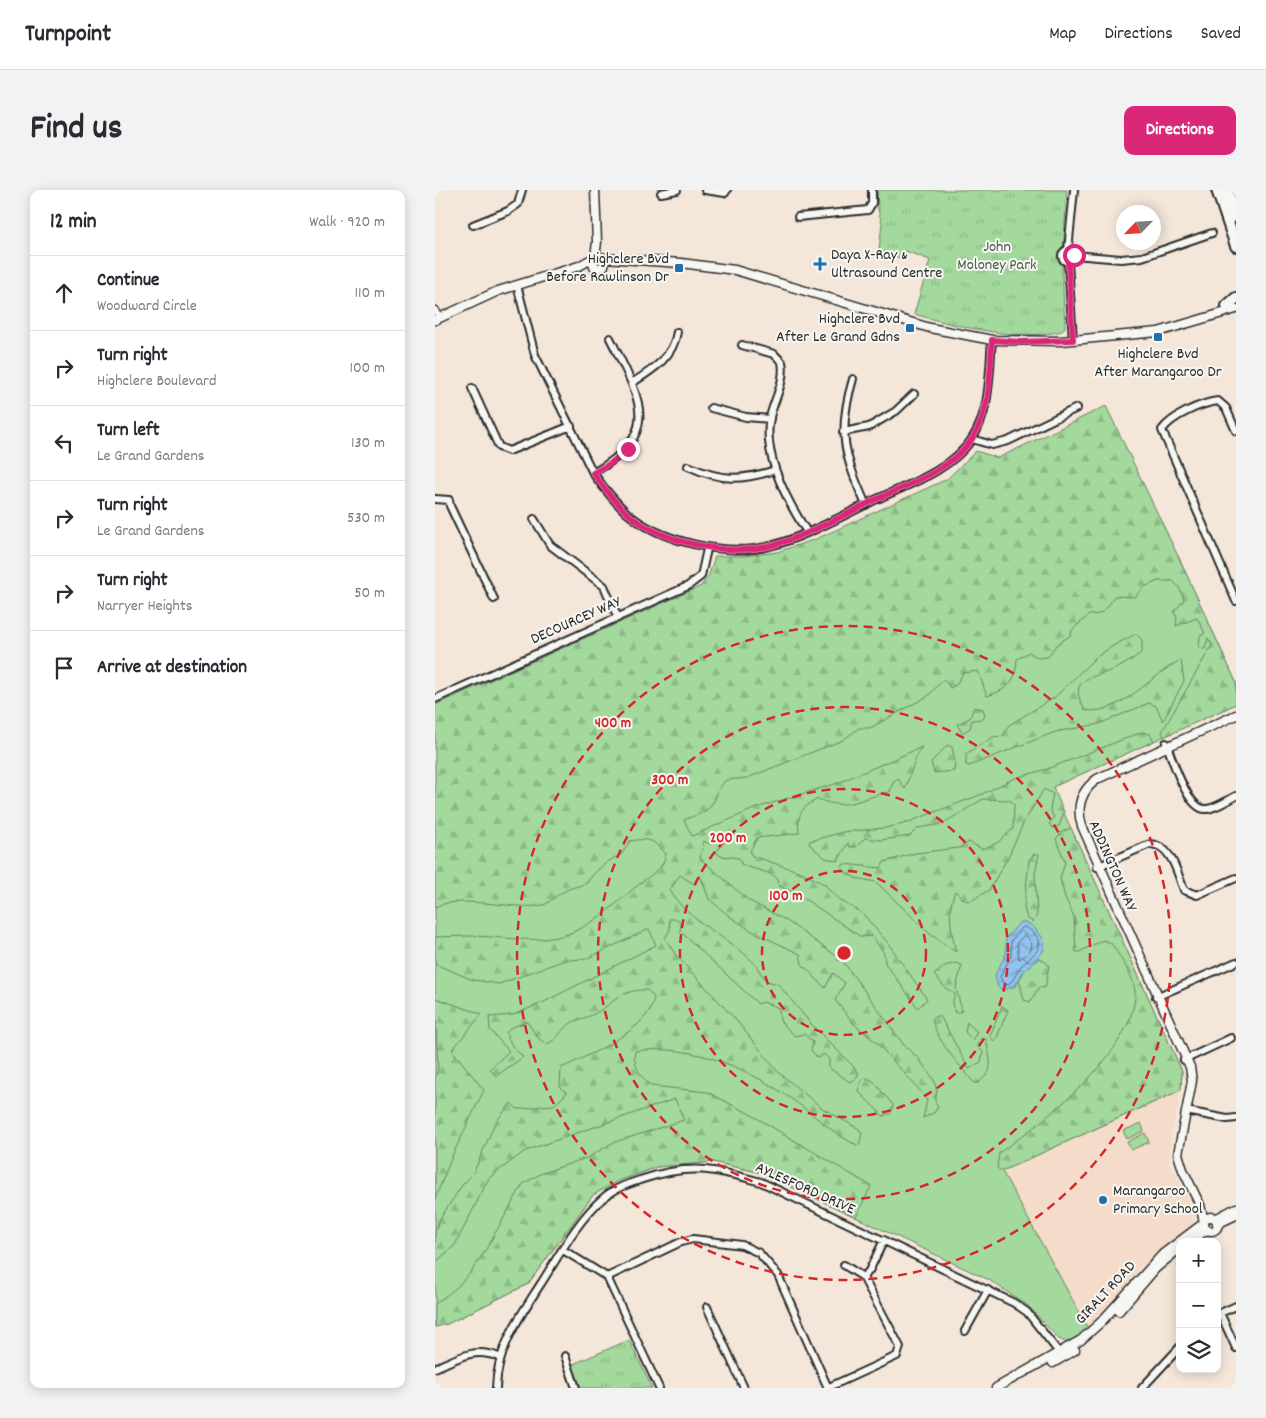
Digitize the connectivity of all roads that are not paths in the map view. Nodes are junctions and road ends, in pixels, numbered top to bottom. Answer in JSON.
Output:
{"nodes":[{"id":1,"x":522,"y":190,"type":"edge"},
{"id":2,"x":595,"y":190,"type":"edge"},
{"id":3,"x":677,"y":190,"type":"edge"},
{"id":4,"x":705,"y":190,"type":"edge"},
{"id":5,"x":727,"y":190,"type":"edge"},
{"id":6,"x":872,"y":190,"type":"edge"},
{"id":7,"x":1074,"y":190,"type":"edge"},
{"id":8,"x":1217,"y":190,"type":"edge"},
{"id":9,"x":1227,"y":190,"type":"edge"},
{"id":10,"x":661,"y":193,"type":"dead end"},
{"id":11,"x":1236,"y":216,"type":"edge"},
{"id":12,"x":798,"y":217,"type":"dead end"},
{"id":13,"x":473,"y":225,"type":"dead end"},
{"id":14,"x":1212,"y":233,"type":"dead end"},
{"id":15,"x":1236,"y":246,"type":"edge"},
{"id":16,"x":1069,"y":250,"type":"junction"},
{"id":17,"x":1074,"y":255,"type":"junction"},
{"id":18,"x":599,"y":260,"type":"junction"},
{"id":19,"x":1068,"y":262,"type":"junction"},
{"id":20,"x":517,"y":285,"type":"junction"},
{"id":21,"x":1236,"y":298,"type":"edge"},
{"id":22,"x":1233,"y":306,"type":"edge"},
{"id":23,"x":435,"y":310,"type":"edge"},
{"id":24,"x":437,"y":319,"type":"edge"},
{"id":25,"x":677,"y":332,"type":"dead end"},
{"id":26,"x":610,"y":338,"type":"dead end"},
{"id":27,"x":992,"y":340,"type":"junction"},
{"id":28,"x":1073,"y":340,"type":"junction"},
{"id":29,"x":742,"y":345,"type":"dead end"},
{"id":30,"x":853,"y":378,"type":"dead end"},
{"id":31,"x":632,"y":382,"type":"junction"},
{"id":32,"x":472,"y":388,"type":"dead end"},
{"id":33,"x":914,"y":394,"type":"dead end"},
{"id":34,"x":711,"y":408,"type":"dead end"},
{"id":35,"x":1077,"y":408,"type":"dead end"},
{"id":36,"x":770,"y":419,"type":"junction"},
{"id":37,"x":571,"y":426,"type":"junction"},
{"id":38,"x":843,"y":432,"type":"junction"},
{"id":39,"x":1236,"y":432,"type":"edge"},
{"id":40,"x":971,"y":439,"type":"junction"},
{"id":41,"x":688,"y":466,"type":"dead end"},
{"id":42,"x":775,"y":470,"type":"junction"},
{"id":43,"x":593,"y":473,"type":"junction"},
{"id":44,"x":435,"y":499,"type":"edge"},
{"id":45,"x":866,"y":505,"type":"junction"},
{"id":46,"x":534,"y":519,"type":"dead end"},
{"id":47,"x":807,"y":532,"type":"junction"},
{"id":48,"x":707,"y":549,"type":"junction"},
{"id":49,"x":494,"y":599,"type":"dead end"},
{"id":50,"x":1236,"y":601,"type":"edge"},
{"id":51,"x":618,"y":618,"type":"junction"},
{"id":52,"x":435,"y":699,"type":"edge"},
{"id":53,"x":1236,"y":711,"type":"edge"},
{"id":54,"x":1236,"y":715,"type":"edge"},
{"id":55,"x":1166,"y":745,"type":"junction"},
{"id":56,"x":1236,"y":796,"type":"edge"},
{"id":57,"x":1099,"y":867,"type":"junction"},
{"id":58,"x":1236,"y":878,"type":"edge"},
{"id":59,"x":1236,"y":962,"type":"edge"},
{"id":60,"x":1158,"y":997,"type":"junction"},
{"id":61,"x":1231,"y":1038,"type":"dead end"},
{"id":62,"x":1186,"y":1059,"type":"junction"},
{"id":63,"x":1186,"y":1111,"type":"junction"},
{"id":64,"x":1236,"y":1118,"type":"edge"},
{"id":65,"x":1200,"y":1205,"type":"junction"},
{"id":66,"x":1236,"y":1208,"type":"edge"},
{"id":67,"x":1236,"y":1215,"type":"edge"},
{"id":68,"x":1215,"y":1221,"type":"junction"},
{"id":69,"x":1205,"y":1225,"type":"junction"},
{"id":70,"x":1192,"y":1238,"type":"edge"},
{"id":71,"x":884,"y":1240,"type":"junction"},
{"id":72,"x":563,"y":1250,"type":"junction"},
{"id":73,"x":1176,"y":1251,"type":"edge"},
{"id":74,"x":845,"y":1265,"type":"dead end"},
{"id":75,"x":607,"y":1277,"type":"junction"},
{"id":76,"x":863,"y":1277,"type":"junction"},
{"id":77,"x":988,"y":1290,"type":"junction"},
{"id":78,"x":1236,"y":1306,"type":"edge"},
{"id":79,"x":707,"y":1307,"type":"dead end"},
{"id":80,"x":1221,"y":1313,"type":"edge"},
{"id":81,"x":1221,"y":1318,"type":"edge"},
{"id":82,"x":965,"y":1331,"type":"dead end"},
{"id":83,"x":1236,"y":1348,"type":"edge"},
{"id":84,"x":1176,"y":1351,"type":"edge"},
{"id":85,"x":565,"y":1356,"type":"dead end"},
{"id":86,"x":1061,"y":1356,"type":"junction"},
{"id":87,"x":499,"y":1357,"type":"junction"},
{"id":88,"x":435,"y":1368,"type":"edge"},
{"id":89,"x":496,"y":1388,"type":"edge"},
{"id":90,"x":576,"y":1388,"type":"edge"},
{"id":91,"x":659,"y":1388,"type":"edge"},
{"id":92,"x":743,"y":1388,"type":"edge"},
{"id":93,"x":828,"y":1388,"type":"edge"},
{"id":94,"x":996,"y":1388,"type":"edge"},
{"id":95,"x":1007,"y":1388,"type":"edge"},
{"id":96,"x":1142,"y":1388,"type":"edge"}],
"edges":[{"from":1,"to":13,"type":"street"},
{"from":2,"to":18,"type":"street"},
{"from":3,"to":10,"type":"street"},
{"from":4,"to":5,"type":"street"},
{"from":6,"to":12,"type":"street"},
{"from":7,"to":16,"type":"street"},
{"from":8,"to":15,"type":"main road"},
{"from":9,"to":11,"type":"main road"},
{"from":14,"to":17,"type":"street"},
{"from":16,"to":17,"type":"street"},
{"from":16,"to":19,"type":"street"},
{"from":17,"to":19,"type":"street"},
{"from":18,"to":20,"type":"street"},
{"from":18,"to":27,"type":"street"},
{"from":19,"to":28,"type":"street"},
{"from":20,"to":24,"type":"street"},
{"from":20,"to":37,"type":"street"},
{"from":21,"to":22,"type":"main road"},
{"from":22,"to":28,"type":"street"},
{"from":23,"to":24,"type":"street"},
{"from":25,"to":31,"type":"street"},
{"from":26,"to":31,"type":"street"},
{"from":27,"to":28,"type":"street"},
{"from":27,"to":40,"type":"street"},
{"from":29,"to":36,"type":"street"},
{"from":30,"to":38,"type":"street"},
{"from":31,"to":43,"type":"street"},
{"from":32,"to":37,"type":"street"},
{"from":33,"to":38,"type":"street"},
{"from":34,"to":36,"type":"street"},
{"from":35,"to":40,"type":"street"},
{"from":36,"to":42,"type":"street"},
{"from":37,"to":43,"type":"street"},
{"from":38,"to":45,"type":"street"},
{"from":39,"to":50,"type":"street"},
{"from":40,"to":45,"type":"street"},
{"from":41,"to":42,"type":"street"},
{"from":42,"to":47,"type":"street"},
{"from":43,"to":48,"type":"street"},
{"from":44,"to":49,"type":"street"},
{"from":45,"to":47,"type":"street"},
{"from":46,"to":51,"type":"street"},
{"from":47,"to":48,"type":"street"},
{"from":48,"to":51,"type":"street","name":"DECOURCEY WAY"},
{"from":51,"to":52,"type":"street","name":"DECOURCEY WAY"},
{"from":53,"to":55,"type":"street","name":"ADDINGTON WAY"},
{"from":54,"to":55,"type":"street","name":"ADDINGTON WAY"},
{"from":55,"to":56,"type":"street"},
{"from":55,"to":57,"type":"street","name":"ADDINGTON WAY"},
{"from":57,"to":58,"type":"street"},
{"from":57,"to":60,"type":"street","name":"ADDINGTON WAY"},
{"from":59,"to":60,"type":"street"},
{"from":60,"to":62,"type":"street","name":"ADDINGTON WAY"},
{"from":61,"to":62,"type":"street"},
{"from":62,"to":63,"type":"street","name":"ADDINGTON WAY"},
{"from":63,"to":64,"type":"street"},
{"from":63,"to":65,"type":"street","name":"ADDINGTON WAY"},
{"from":65,"to":68,"type":"street","name":"ADDINGTON WAY"},
{"from":65,"to":69,"type":"street","name":"ADDINGTON WAY"},
{"from":66,"to":68,"type":"street"},
{"from":67,"to":68,"type":"street"},
{"from":68,"to":69,"type":"street"},
{"from":68,"to":69,"type":"street"},
{"from":69,"to":70,"type":"street"},
{"from":69,"to":86,"type":"street","name":"GIRALT ROAD"},
{"from":71,"to":72,"type":"street","name":"AYLESFORD DRIVE"},
{"from":71,"to":76,"type":"street"},
{"from":71,"to":77,"type":"street","name":"AYLESFORD DRIVE"},
{"from":72,"to":75,"type":"street"},
{"from":72,"to":87,"type":"street","name":"AYLESFORD DRIVE"},
{"from":73,"to":86,"type":"street","name":"GIRALT ROAD"},
{"from":74,"to":76,"type":"street"},
{"from":75,"to":91,"type":"street"},
{"from":75,"to":93,"type":"street"},
{"from":76,"to":93,"type":"street"},
{"from":77,"to":82,"type":"street"},
{"from":77,"to":86,"type":"street","name":"AYLESFORD DRIVE"},
{"from":78,"to":80,"type":"street"},
{"from":79,"to":92,"type":"street"},
{"from":81,"to":83,"type":"street"},
{"from":84,"to":96,"type":"street"},
{"from":85,"to":90,"type":"street"},
{"from":86,"to":94,"type":"street","name":"GIRALT ROAD"},
{"from":86,"to":95,"type":"street","name":"GIRALT ROAD"},
{"from":87,"to":88,"type":"street"},
{"from":87,"to":89,"type":"street","name":"AYLESFORD DRIVE"}]}
